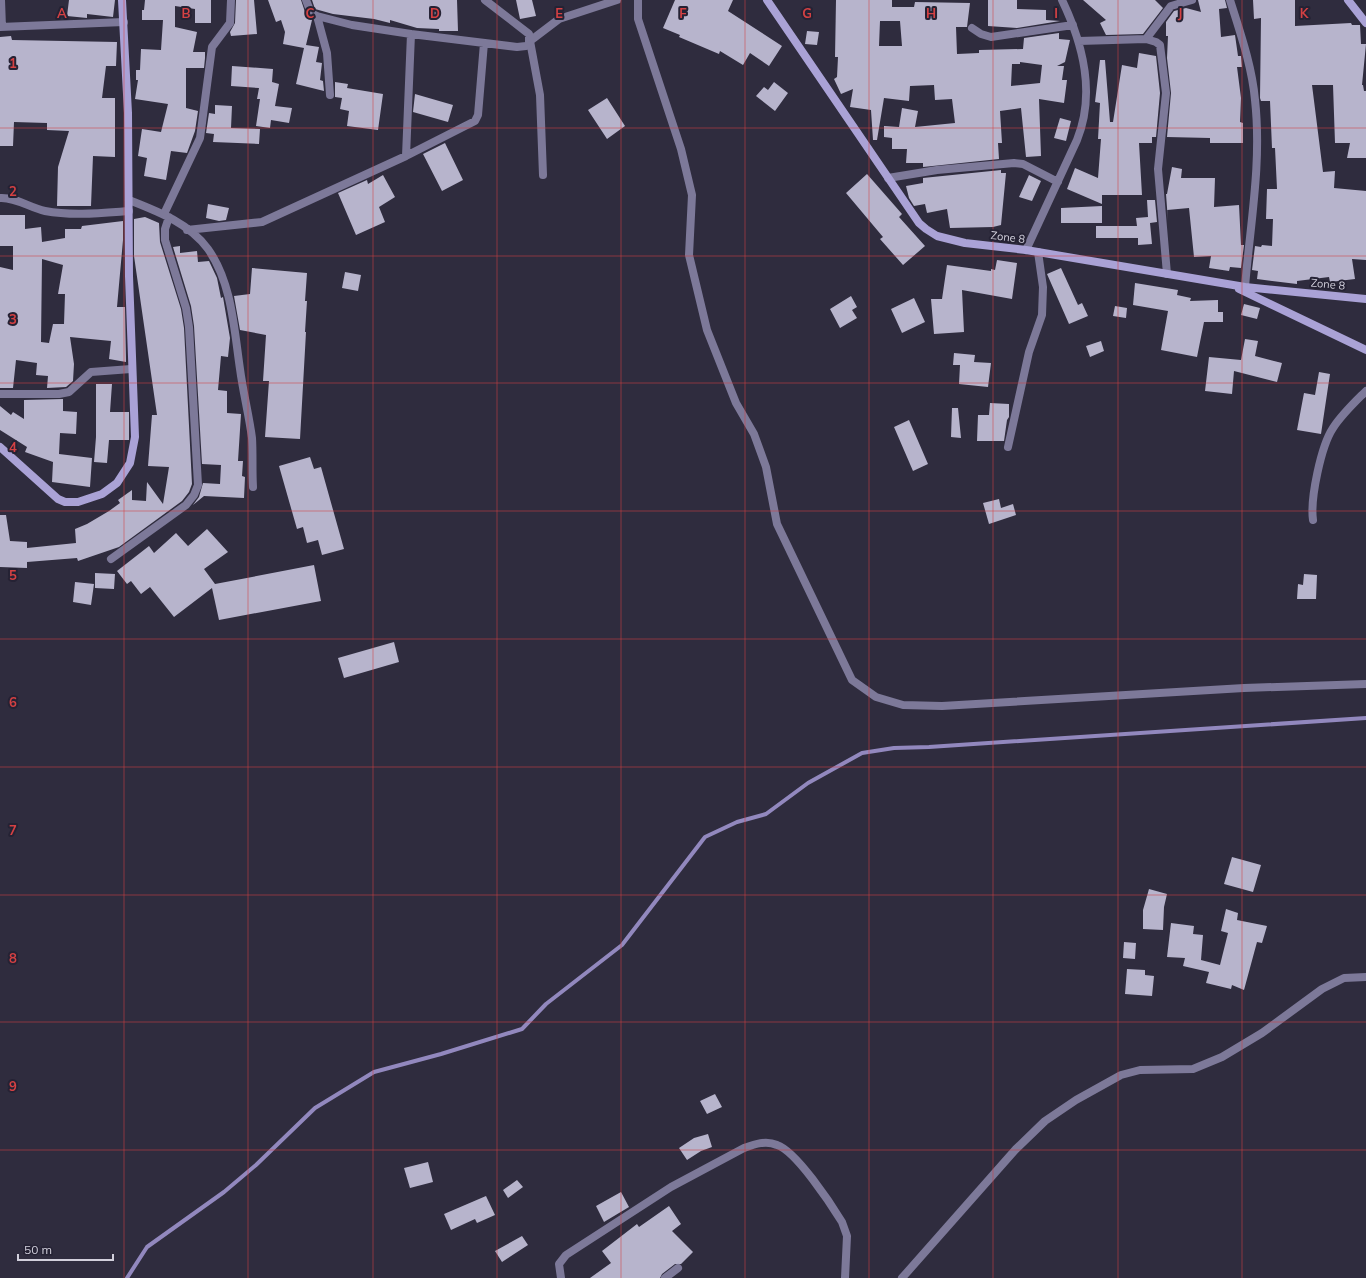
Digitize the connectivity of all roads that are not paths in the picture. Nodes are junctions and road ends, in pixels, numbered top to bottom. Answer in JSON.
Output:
{"nodes":[{"id":1,"x":1,"y":0,"type":"edge"},
{"id":2,"x":122,"y":0,"type":"edge"},
{"id":3,"x":231,"y":0,"type":"edge"},
{"id":4,"x":306,"y":0,"type":"edge"},
{"id":5,"x":486,"y":0,"type":"edge"},
{"id":6,"x":617,"y":0,"type":"edge"},
{"id":7,"x":638,"y":0,"type":"edge"},
{"id":8,"x":767,"y":0,"type":"edge"},
{"id":9,"x":1062,"y":0,"type":"edge"},
{"id":10,"x":1192,"y":0,"type":"edge"},
{"id":11,"x":1230,"y":0,"type":"edge"},
{"id":12,"x":1348,"y":0,"type":"edge"},
{"id":13,"x":317,"y":16,"type":"junction"},
{"id":14,"x":124,"y":22,"type":"junction"},
{"id":15,"x":1366,"y":23,"type":"edge"},
{"id":16,"x":1073,"y":25,"type":"junction"},
{"id":17,"x":1,"y":27,"type":"edge"},
{"id":18,"x":972,"y":28,"type":"dead end"},
{"id":19,"x":411,"y":34,"type":"junction"},
{"id":20,"x":1146,"y":39,"type":"junction"},
{"id":21,"x":530,"y":41,"type":"junction"},
{"id":22,"x":1078,"y":41,"type":"junction"},
{"id":23,"x":484,"y":43,"type":"junction"},
{"id":24,"x":330,"y":95,"type":"dead end"},
{"id":25,"x":406,"y":156,"type":"junction"},
{"id":26,"x":543,"y":175,"type":"dead end"},
{"id":27,"x":888,"y":178,"type":"junction"},
{"id":28,"x":1058,"y":182,"type":"junction"},
{"id":29,"x":0,"y":198,"type":"edge"},
{"id":30,"x":129,"y":200,"type":"junction"},
{"id":31,"x":129,"y":211,"type":"junction"},
{"id":32,"x":167,"y":215,"type":"junction"},
{"id":33,"x":187,"y":230,"type":"junction"},
{"id":34,"x":1026,"y":250,"type":"junction"},
{"id":35,"x":1038,"y":252,"type":"junction"},
{"id":36,"x":1167,"y":274,"type":"junction"},
{"id":37,"x":1231,"y":285,"type":"junction"},
{"id":38,"x":1244,"y":287,"type":"junction"},
{"id":39,"x":1366,"y":299,"type":"edge"},
{"id":40,"x":1366,"y":350,"type":"edge"},
{"id":41,"x":131,"y":369,"type":"junction"},
{"id":42,"x":1366,"y":391,"type":"edge"},
{"id":43,"x":0,"y":394,"type":"edge"},
{"id":44,"x":0,"y":447,"type":"edge"},
{"id":45,"x":1008,"y":447,"type":"dead end"},
{"id":46,"x":253,"y":487,"type":"dead end"},
{"id":47,"x":1313,"y":520,"type":"dead end"},
{"id":48,"x":111,"y":559,"type":"dead end"},
{"id":49,"x":1366,"y":684,"type":"edge"},
{"id":50,"x":1366,"y":977,"type":"edge"},
{"id":51,"x":678,"y":1268,"type":"dead end"},
{"id":52,"x":560,"y":1278,"type":"edge"},
{"id":53,"x":665,"y":1278,"type":"edge"},
{"id":54,"x":845,"y":1278,"type":"edge"},
{"id":55,"x":902,"y":1278,"type":"edge"}],
"edges":[{"from":1,"to":17,"type":"street"},
{"from":2,"to":14,"type":"main road"},
{"from":3,"to":32,"type":"street"},
{"from":4,"to":13,"type":"street"},
{"from":5,"to":21,"type":"street"},
{"from":6,"to":21,"type":"street"},
{"from":7,"to":49,"type":"street"},
{"from":8,"to":27,"type":"main road","name":"Zone 8"},
{"from":9,"to":16,"type":"street"},
{"from":10,"to":20,"type":"street"},
{"from":11,"to":38,"type":"street"},
{"from":12,"to":15,"type":"main road"},
{"from":13,"to":19,"type":"street"},
{"from":13,"to":24,"type":"street"},
{"from":14,"to":17,"type":"street"},
{"from":14,"to":30,"type":"main road"},
{"from":16,"to":18,"type":"street"},
{"from":16,"to":22,"type":"street"},
{"from":19,"to":23,"type":"street"},
{"from":19,"to":25,"type":"street"},
{"from":20,"to":22,"type":"street"},
{"from":20,"to":36,"type":"street"},
{"from":21,"to":23,"type":"street"},
{"from":21,"to":26,"type":"street"},
{"from":22,"to":28,"type":"street"},
{"from":23,"to":25,"type":"street"},
{"from":25,"to":33,"type":"street"},
{"from":27,"to":28,"type":"street"},
{"from":27,"to":34,"type":"main road","name":"Zone 8"},
{"from":28,"to":34,"type":"street"},
{"from":29,"to":31,"type":"street"},
{"from":30,"to":31,"type":"main road"},
{"from":30,"to":32,"type":"street"},
{"from":31,"to":41,"type":"main road"},
{"from":32,"to":33,"type":"street"},
{"from":32,"to":48,"type":"street"},
{"from":33,"to":46,"type":"street"},
{"from":34,"to":35,"type":"main road","name":"Zone 8"},
{"from":35,"to":36,"type":"main road","name":"Zone 8"},
{"from":35,"to":45,"type":"street"},
{"from":36,"to":37,"type":"main road","name":"Zone 8"},
{"from":37,"to":38,"type":"main road","name":"Zone 8"},
{"from":37,"to":40,"type":"main road"},
{"from":38,"to":39,"type":"main road","name":"Zone 8"},
{"from":41,"to":43,"type":"street"},
{"from":41,"to":44,"type":"main road"},
{"from":42,"to":47,"type":"street"},
{"from":50,"to":55,"type":"street"},
{"from":51,"to":53,"type":"street"},
{"from":52,"to":54,"type":"street"}]}
